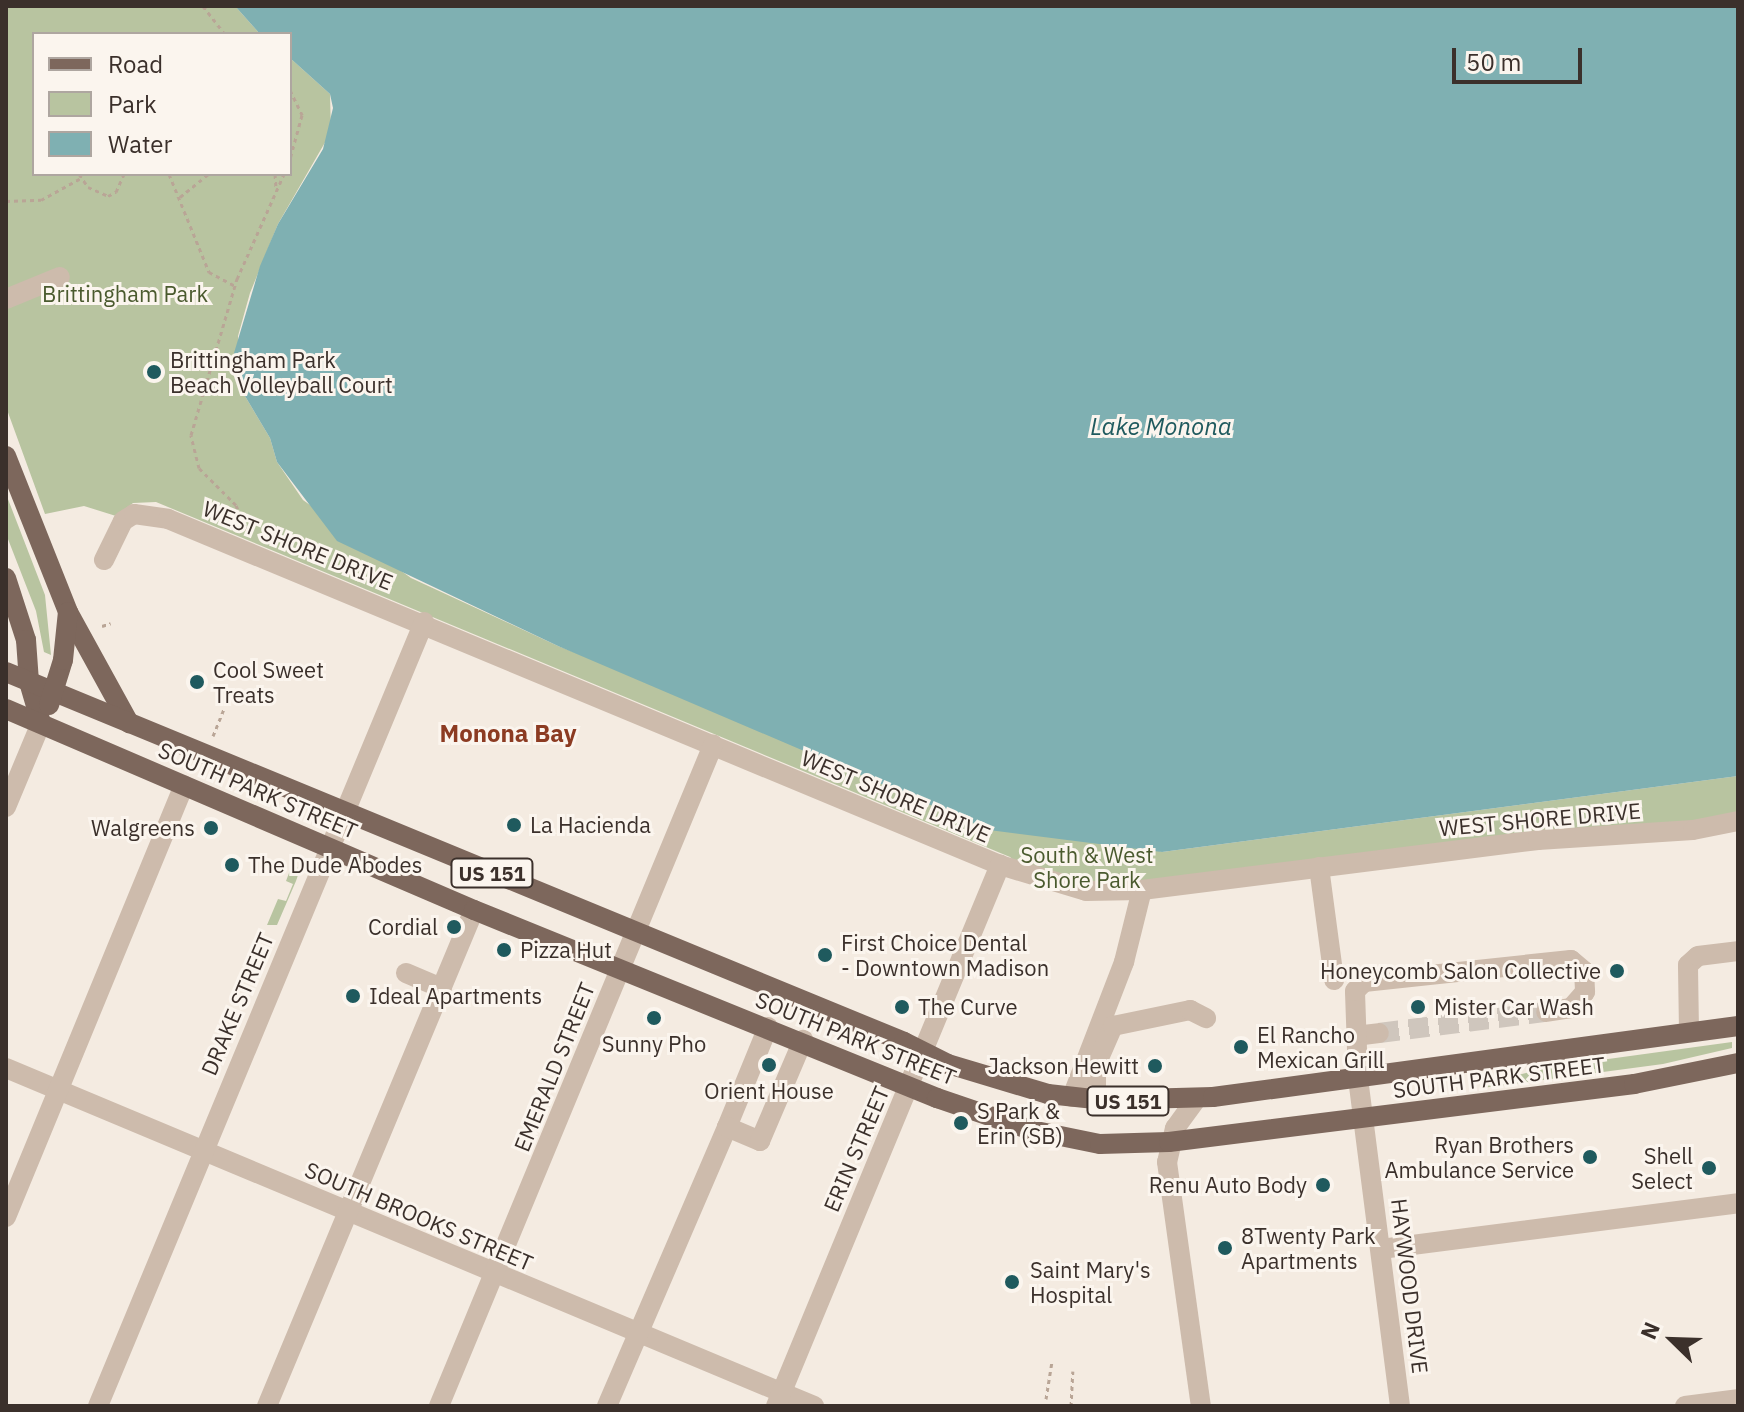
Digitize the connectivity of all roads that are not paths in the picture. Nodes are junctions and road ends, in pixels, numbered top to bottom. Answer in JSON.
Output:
{"nodes":[{"id":1,"x":60,"y":277,"type":"dead end"},
{"id":2,"x":6,"y":299,"type":"edge"},
{"id":3,"x":6,"y":456,"type":"edge"},
{"id":4,"x":104,"y":560,"type":"dead end"},
{"id":5,"x":6,"y":578,"type":"edge"},
{"id":6,"x":68,"y":612,"type":"junction"},
{"id":7,"x":424,"y":622,"type":"junction"},
{"id":8,"x":6,"y":672,"type":"edge"},
{"id":9,"x":29,"y":682,"type":"junction"},
{"id":10,"x":54,"y":693,"type":"junction"},
{"id":11,"x":6,"y":709,"type":"edge"},
{"id":12,"x":41,"y":723,"type":"junction"},
{"id":13,"x":129,"y":723,"type":"junction"},
{"id":14,"x":713,"y":745,"type":"junction"},
{"id":15,"x":14,"y":764,"type":"edge"},
{"id":16,"x":184,"y":785,"type":"junction"},
{"id":17,"x":6,"y":807,"type":"edge"},
{"id":18,"x":344,"y":811,"type":"junction"},
{"id":19,"x":1738,"y":821,"type":"edge"},
{"id":20,"x":330,"y":847,"type":"junction"},
{"id":21,"x":1000,"y":865,"type":"junction"},
{"id":22,"x":1319,"y":867,"type":"junction"},
{"id":23,"x":1142,"y":890,"type":"junction"},
{"id":24,"x":474,"y":910,"type":"junction"},
{"id":25,"x":636,"y":932,"type":"junction"},
{"id":26,"x":1738,"y":951,"type":"edge"},
{"id":27,"x":621,"y":968,"type":"junction"},
{"id":28,"x":406,"y":973,"type":"dead end"},
{"id":29,"x":1334,"y":980,"type":"dead end"},
{"id":30,"x":442,"y":988,"type":"junction"},
{"id":31,"x":1546,"y":1012,"type":"tunnel mouth"},
{"id":32,"x":1206,"y":1018,"type":"dead end"},
{"id":33,"x":1738,"y":1026,"type":"edge"},
{"id":34,"x":768,"y":1027,"type":"junction"},
{"id":35,"x":1689,"y":1031,"type":"junction"},
{"id":36,"x":1379,"y":1033,"type":"tunnel mouth"},
{"id":37,"x":1355,"y":1036,"type":"junction"},
{"id":38,"x":803,"y":1040,"type":"junction"},
{"id":39,"x":922,"y":1052,"type":"junction"},
{"id":40,"x":1738,"y":1063,"type":"edge"},
{"id":41,"x":6,"y":1068,"type":"edge"},
{"id":42,"x":1358,"y":1078,"type":"junction"},
{"id":43,"x":909,"y":1086,"type":"junction"},
{"id":44,"x":58,"y":1091,"type":"junction"},
{"id":45,"x":1072,"y":1097,"type":"junction"},
{"id":46,"x":1197,"y":1098,"type":"junction"},
{"id":47,"x":1096,"y":1100,"type":"junction"},
{"id":48,"x":1364,"y":1119,"type":"junction"},
{"id":49,"x":727,"y":1127,"type":"junction"},
{"id":50,"x":1169,"y":1142,"type":"junction"},
{"id":51,"x":202,"y":1152,"type":"junction"},
{"id":52,"x":1738,"y":1203,"type":"edge"},
{"id":53,"x":349,"y":1212,"type":"junction"},
{"id":54,"x":6,"y":1217,"type":"edge"},
{"id":55,"x":1381,"y":1249,"type":"junction"},
{"id":56,"x":493,"y":1272,"type":"junction"},
{"id":57,"x":637,"y":1334,"type":"junction"},
{"id":58,"x":778,"y":1399,"type":"edge"},
{"id":59,"x":1738,"y":1399,"type":"edge"},
{"id":60,"x":98,"y":1406,"type":"edge"},
{"id":61,"x":267,"y":1406,"type":"edge"},
{"id":62,"x":439,"y":1406,"type":"edge"},
{"id":63,"x":607,"y":1406,"type":"edge"},
{"id":64,"x":814,"y":1406,"type":"edge"},
{"id":65,"x":1201,"y":1406,"type":"edge"},
{"id":66,"x":1400,"y":1406,"type":"edge"},
{"id":67,"x":1685,"y":1406,"type":"edge"}],
"edges":[{"from":1,"to":2,"type":"street"},
{"from":3,"to":6,"type":"main road"},
{"from":4,"to":7,"type":"street","name":"WEST SHORE DRIVE"},
{"from":5,"to":9,"type":"main road"},
{"from":6,"to":10,"type":"main road"},
{"from":6,"to":13,"type":"main road"},
{"from":7,"to":14,"type":"street","name":"WEST SHORE DRIVE"},
{"from":7,"to":18,"type":"street","name":"DRAKE STREET"},
{"from":8,"to":9,"type":"main road","name":"SOUTH PARK STREET"},
{"from":9,"to":10,"type":"main road","name":"SOUTH PARK STREET"},
{"from":9,"to":12,"type":"main road"},
{"from":10,"to":12,"type":"main road"},
{"from":10,"to":13,"type":"main road","name":"SOUTH PARK STREET"},
{"from":11,"to":12,"type":"main road","name":"SOUTH PARK STREET"},
{"from":12,"to":15,"type":"street"},
{"from":12,"to":16,"type":"main road","name":"SOUTH PARK STREET","number":"US 151"},
{"from":13,"to":18,"type":"main road","name":"SOUTH PARK STREET","number":"US 151"},
{"from":14,"to":21,"type":"street","name":"WEST SHORE DRIVE"},
{"from":14,"to":25,"type":"street","name":"EMERALD STREET"},
{"from":15,"to":17,"type":"street"},
{"from":16,"to":20,"type":"main road","name":"SOUTH PARK STREET","number":"US 151"},
{"from":16,"to":44,"type":"street"},
{"from":18,"to":20,"type":"street","name":"DRAKE STREET"},
{"from":18,"to":25,"type":"main road","name":"SOUTH PARK STREET","number":"US 151"},
{"from":19,"to":22,"type":"street","name":"WEST SHORE DRIVE"},
{"from":20,"to":24,"type":"main road","name":"SOUTH PARK STREET","number":"US 151"},
{"from":20,"to":51,"type":"street","name":"DRAKE STREET"},
{"from":21,"to":23,"type":"street","name":"WEST SHORE DRIVE"},
{"from":21,"to":39,"type":"street","name":"ERIN STREET"},
{"from":22,"to":23,"type":"street","name":"WEST SHORE DRIVE"},
{"from":22,"to":29,"type":"street"},
{"from":23,"to":45,"type":"street"},
{"from":24,"to":27,"type":"main road","name":"SOUTH PARK STREET","number":"US 151"},
{"from":24,"to":30,"type":"street"},
{"from":25,"to":27,"type":"street","name":"EMERALD STREET"},
{"from":25,"to":39,"type":"main road","name":"SOUTH PARK STREET","number":"US 151"},
{"from":26,"to":35,"type":"street"},
{"from":27,"to":34,"type":"main road","name":"SOUTH PARK STREET","number":"US 151"},
{"from":27,"to":56,"type":"street","name":"EMERALD STREET"},
{"from":28,"to":30,"type":"street"},
{"from":30,"to":53,"type":"street"},
{"from":31,"to":37,"type":"street","name":"HAYWOOD DRIVE"},
{"from":32,"to":47,"type":"street"},
{"from":33,"to":35,"type":"main road","name":"SOUTH PARK STREET","number":"US 151"},
{"from":34,"to":38,"type":"main road","name":"SOUTH PARK STREET","number":"US 151"},
{"from":34,"to":49,"type":"street"},
{"from":35,"to":42,"type":"main road","name":"SOUTH PARK STREET","number":"US 151"},
{"from":36,"to":37,"type":"street"},
{"from":37,"to":42,"type":"street","name":"HAYWOOD DRIVE"},
{"from":38,"to":43,"type":"main road","name":"SOUTH PARK STREET","number":"US 151"},
{"from":38,"to":49,"type":"street"},
{"from":39,"to":43,"type":"street","name":"ERIN STREET"},
{"from":39,"to":45,"type":"main road","name":"SOUTH PARK STREET","number":"US 151"},
{"from":40,"to":48,"type":"main road","name":"SOUTH PARK STREET","number":"US 151"},
{"from":41,"to":44,"type":"street","name":"SOUTH BROOKS STREET"},
{"from":42,"to":46,"type":"main road","name":"SOUTH PARK STREET","number":"US 151"},
{"from":42,"to":48,"type":"street","name":"HAYWOOD DRIVE"},
{"from":43,"to":50,"type":"main road","name":"SOUTH PARK STREET","number":"US 151"},
{"from":43,"to":58,"type":"street","name":"ERIN STREET"},
{"from":44,"to":51,"type":"street","name":"SOUTH BROOKS STREET"},
{"from":44,"to":54,"type":"street"},
{"from":45,"to":47,"type":"main road","name":"SOUTH PARK STREET","number":"US 151"},
{"from":46,"to":47,"type":"main road","name":"SOUTH PARK STREET","number":"US 151"},
{"from":46,"to":50,"type":"street"},
{"from":48,"to":50,"type":"main road","name":"SOUTH PARK STREET","number":"US 151"},
{"from":48,"to":55,"type":"street","name":"HAYWOOD DRIVE"},
{"from":49,"to":57,"type":"street"},
{"from":50,"to":65,"type":"street"},
{"from":51,"to":53,"type":"street","name":"SOUTH BROOKS STREET"},
{"from":51,"to":60,"type":"street","name":"DRAKE STREET"},
{"from":52,"to":55,"type":"street"},
{"from":53,"to":56,"type":"street","name":"SOUTH BROOKS STREET"},
{"from":53,"to":61,"type":"street"},
{"from":55,"to":66,"type":"street","name":"HAYWOOD DRIVE"},
{"from":56,"to":57,"type":"street","name":"SOUTH BROOKS STREET"},
{"from":56,"to":62,"type":"street","name":"EMERALD STREET"},
{"from":57,"to":58,"type":"street","name":"SOUTH BROOKS STREET"},
{"from":57,"to":63,"type":"street"},
{"from":58,"to":64,"type":"street","name":"SOUTH BROOKS STREET"},
{"from":59,"to":67,"type":"street"}]}
